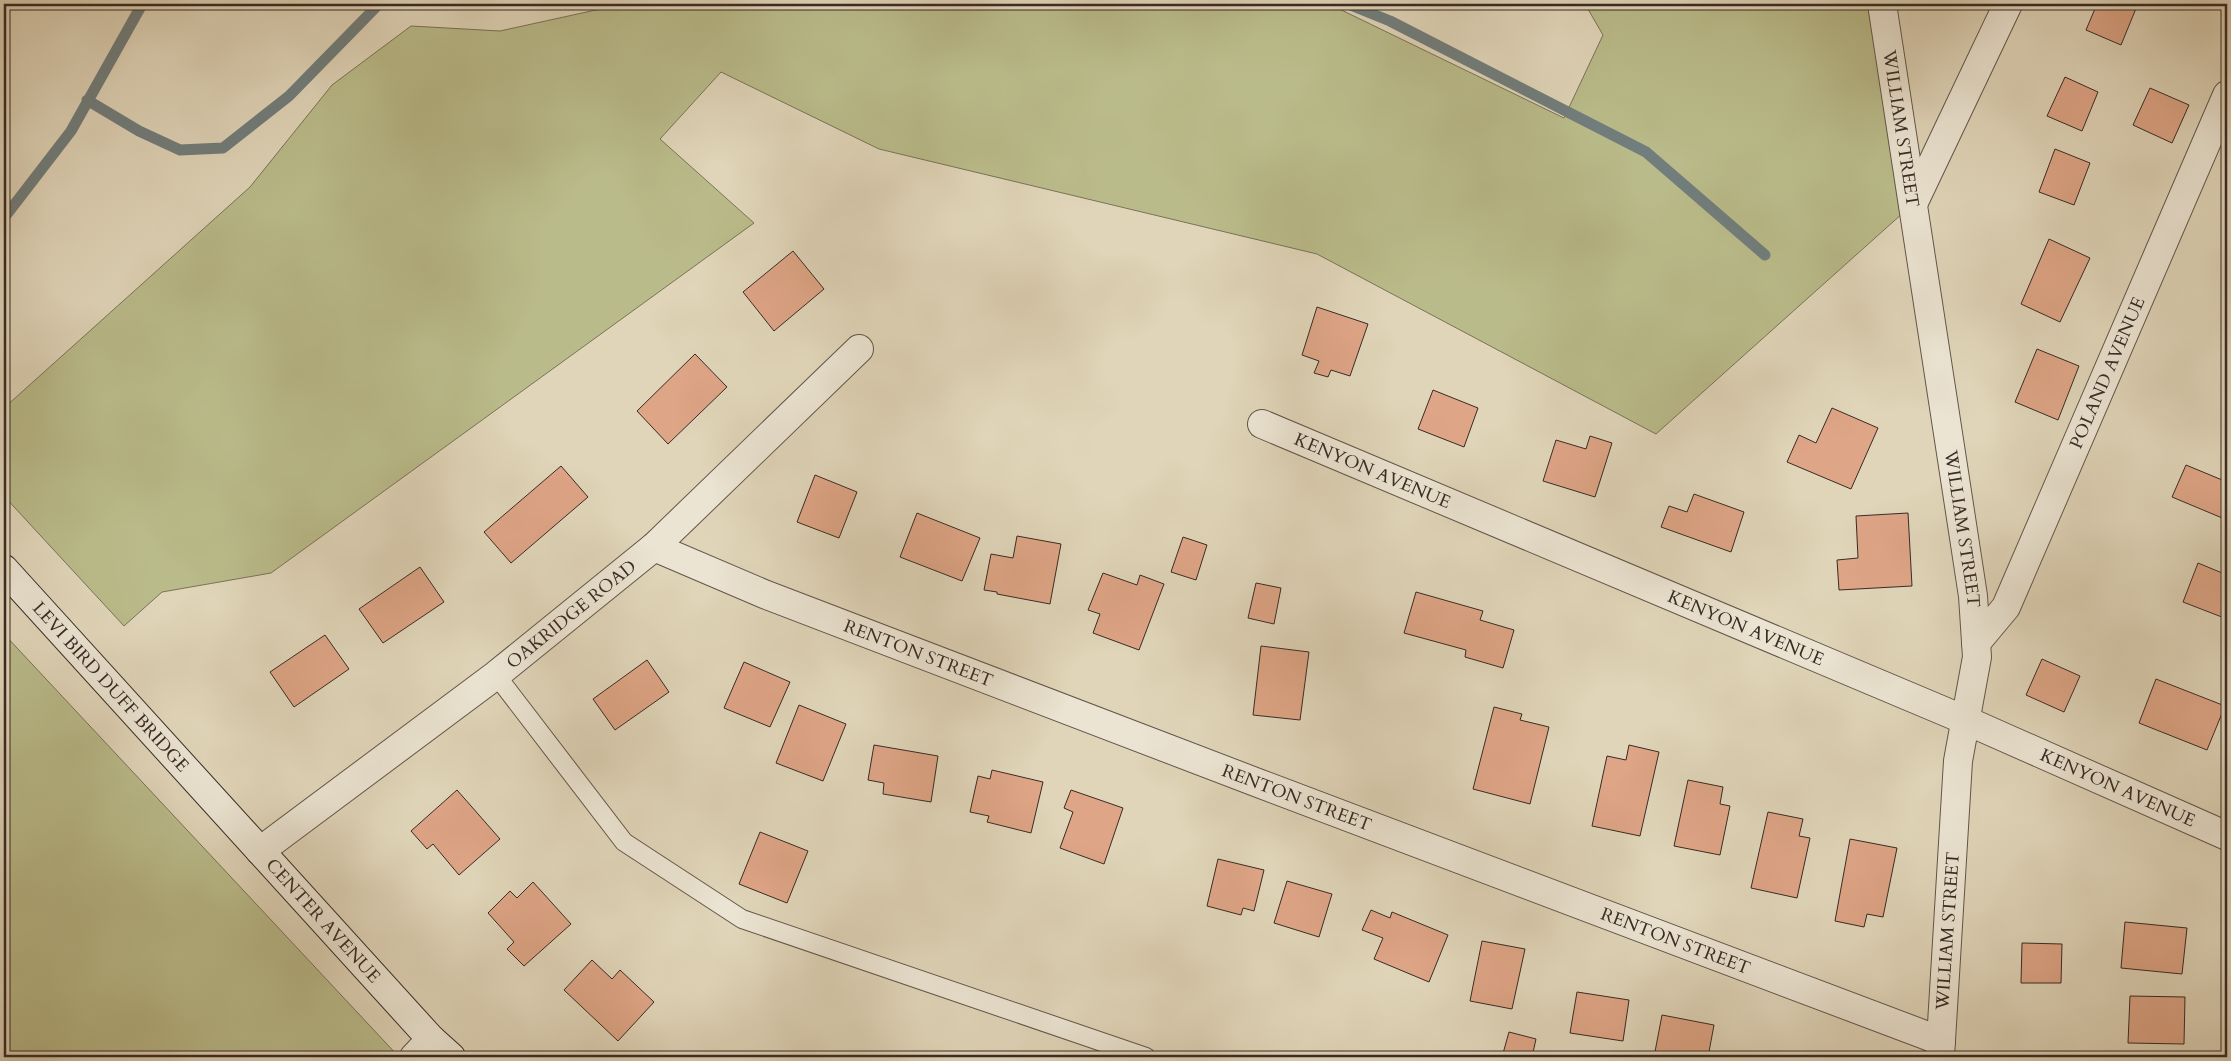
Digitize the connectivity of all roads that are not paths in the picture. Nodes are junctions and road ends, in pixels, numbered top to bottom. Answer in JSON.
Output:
{"nodes":[{"id":1,"x":1882,"y":4,"type":"edge"},
{"id":2,"x":2008,"y":4,"type":"edge"},
{"id":3,"x":2227,"y":95,"type":"edge"},
{"id":4,"x":1914,"y":204,"type":"junction"},
{"id":5,"x":859,"y":349,"type":"dead end"},
{"id":6,"x":1262,"y":424,"type":"dead end"},
{"id":7,"x":654,"y":547,"type":"junction"},
{"id":8,"x":4,"y":569,"type":"edge"},
{"id":9,"x":1976,"y":643,"type":"junction"},
{"id":10,"x":496,"y":675,"type":"junction"},
{"id":11,"x":1965,"y":720,"type":"junction"},
{"id":12,"x":197,"y":782,"type":"joint"},
{"id":13,"x":2227,"y":836,"type":"edge"},
{"id":14,"x":260,"y":851,"type":"junction"},
{"id":15,"x":422,"y":1048,"type":"edge"},
{"id":16,"x":1940,"y":1049,"type":"edge"},
{"id":17,"x":451,"y":1057,"type":"edge"},
{"id":18,"x":1146,"y":1057,"type":"edge"}],
"edges":[{"from":1,"to":4,"type":"street","name":"WILLIAM STREET"},
{"from":2,"to":4,"type":"street"},
{"from":3,"to":9,"type":"street","name":"POLAND AVENUE"},
{"from":4,"to":9,"type":"street","name":"WILLIAM STREET"},
{"from":5,"to":7,"type":"street","name":"OAKRIDGE ROAD"},
{"from":6,"to":11,"type":"street","name":"KENYON AVENUE"},
{"from":7,"to":10,"type":"street","name":"OAKRIDGE ROAD"},
{"from":7,"to":16,"type":"street","name":"RENTON STREET"},
{"from":8,"to":12,"type":"street","name":"LEVI BIRD DUFF BRIDGE"},
{"from":9,"to":11,"type":"street","name":"WILLIAM STREET"},
{"from":10,"to":14,"type":"street","name":"OAKRIDGE ROAD"},
{"from":10,"to":18,"type":"lane"},
{"from":11,"to":13,"type":"street","name":"KENYON AVENUE"},
{"from":11,"to":16,"type":"street","name":"WILLIAM STREET"},
{"from":12,"to":14,"type":"street","name":"CENTER AVENUE"},
{"from":14,"to":15,"type":"street","name":"CENTER AVENUE"},
{"from":15,"to":17,"type":"street","name":"CENTER AVENUE"}]}
